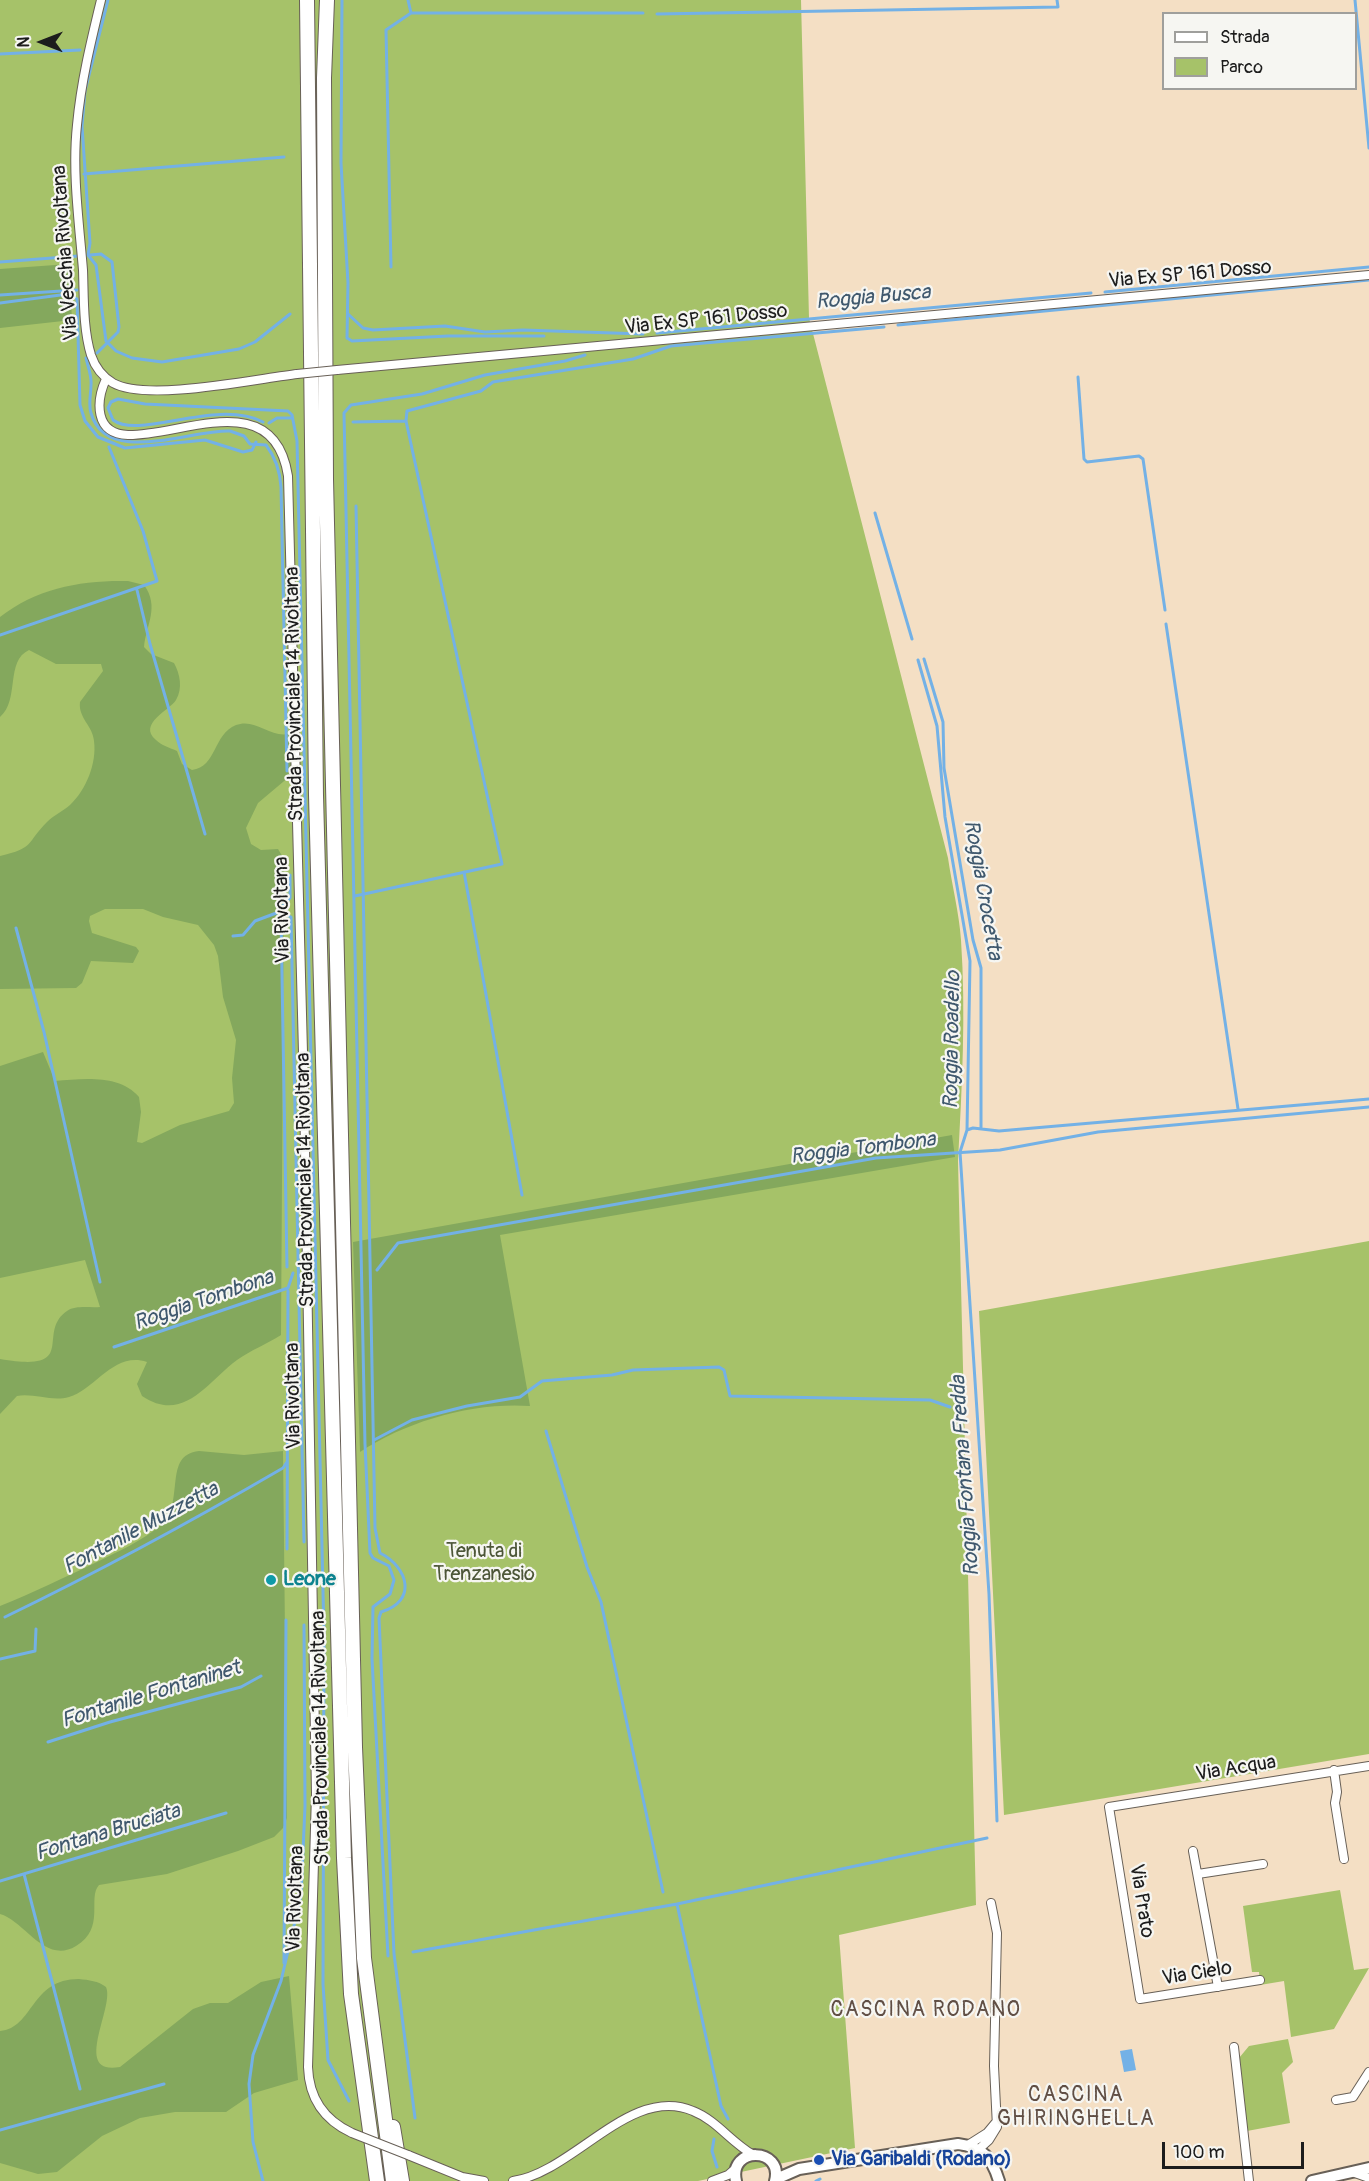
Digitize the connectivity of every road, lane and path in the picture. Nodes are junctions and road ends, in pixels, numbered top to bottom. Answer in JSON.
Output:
{"nodes":[{"id":1,"x":100,"y":0,"type":"edge"},
{"id":2,"x":300,"y":0,"type":"edge"},
{"id":3,"x":307,"y":0,"type":"edge"},
{"id":4,"x":325,"y":0,"type":"edge"},
{"id":5,"x":308,"y":59,"type":"junction"},
{"id":6,"x":1369,"y":275,"type":"edge"},
{"id":7,"x":106,"y":379,"type":"junction"},
{"id":8,"x":356,"y":1747,"type":"junction"},
{"id":9,"x":1369,"y":1766,"type":"edge"},
{"id":10,"x":1334,"y":1770,"type":"junction"},
{"id":11,"x":1109,"y":1807,"type":"joint"},
{"id":12,"x":1193,"y":1851,"type":"dead end"},
{"id":13,"x":1344,"y":1859,"type":"dead end"},
{"id":14,"x":1263,"y":1864,"type":"dead end"},
{"id":15,"x":1197,"y":1874,"type":"junction"},
{"id":16,"x":991,"y":1903,"type":"dead end"},
{"id":17,"x":1260,"y":1980,"type":"dead end"},
{"id":18,"x":1218,"y":1987,"type":"junction"},
{"id":19,"x":1140,"y":2000,"type":"joint"},
{"id":20,"x":1234,"y":2047,"type":"dead end"},
{"id":21,"x":1369,"y":2073,"type":"edge"},
{"id":22,"x":1336,"y":2100,"type":"dead end"},
{"id":23,"x":734,"y":2144,"type":"junction"},
{"id":24,"x":973,"y":2147,"type":"junction"},
{"id":25,"x":752,"y":2154,"type":"junction"},
{"id":26,"x":774,"y":2164,"type":"junction"},
{"id":27,"x":737,"y":2166,"type":"junction"},
{"id":28,"x":799,"y":2169,"type":"junction"},
{"id":29,"x":1367,"y":2176,"type":"edge"},
{"id":30,"x":775,"y":2180,"type":"edge"},
{"id":31,"x":377,"y":2181,"type":"edge"},
{"id":32,"x":393,"y":2181,"type":"edge"},
{"id":33,"x":402,"y":2181,"type":"edge"},
{"id":34,"x":484,"y":2181,"type":"edge"},
{"id":35,"x":513,"y":2181,"type":"edge"},
{"id":36,"x":718,"y":2181,"type":"edge"},
{"id":37,"x":736,"y":2181,"type":"edge"},
{"id":38,"x":999,"y":2181,"type":"edge"},
{"id":39,"x":1249,"y":2181,"type":"edge"},
{"id":40,"x":1312,"y":2181,"type":"edge"}],
"edges":[{"from":1,"to":7,"type":"street","name":"Via Vecchia Rivoltana"},
{"from":2,"to":5,"type":"highway"},
{"from":3,"to":5,"type":"highway"},
{"from":4,"to":8,"type":"highway","name":"Strada Provinciale 14 Rivoltana"},
{"from":5,"to":31,"type":"highway","name":"Strada Provinciale 14 Rivoltana"},
{"from":6,"to":7,"type":"street","name":"Via Ex SP 161 Dosso","bridge":true},
{"from":7,"to":34,"type":"street","name":"Via Rivoltana","bridge":true},
{"from":8,"to":32,"type":"highway","name":"Strada Provinciale 14 Rivoltana"},
{"from":8,"to":33,"type":"highway"},
{"from":9,"to":10,"type":"street","name":"Via Acqua"},
{"from":10,"to":11,"type":"street","name":"Via Acqua"},
{"from":10,"to":13,"type":"street"},
{"from":11,"to":19,"type":"street","name":"Via Prato"},
{"from":12,"to":15,"type":"street"},
{"from":14,"to":15,"type":"street"},
{"from":15,"to":18,"type":"street"},
{"from":16,"to":24,"type":"street"},
{"from":17,"to":18,"type":"street","name":"Via Cielo"},
{"from":18,"to":19,"type":"street","name":"Via Cielo"},
{"from":20,"to":39,"type":"street"},
{"from":21,"to":22,"type":"street"},
{"from":23,"to":25,"type":"street"},
{"from":23,"to":27,"type":"street"},
{"from":23,"to":35,"type":"street"},
{"from":24,"to":28,"type":"street"},
{"from":24,"to":38,"type":"street"},
{"from":25,"to":26,"type":"street"},
{"from":25,"to":27,"type":"street"},
{"from":26,"to":28,"type":"street"},
{"from":26,"to":30,"type":"street"},
{"from":27,"to":36,"type":"street"},
{"from":27,"to":37,"type":"street"},
{"from":28,"to":30,"type":"street"},
{"from":29,"to":40,"type":"street"}]}
